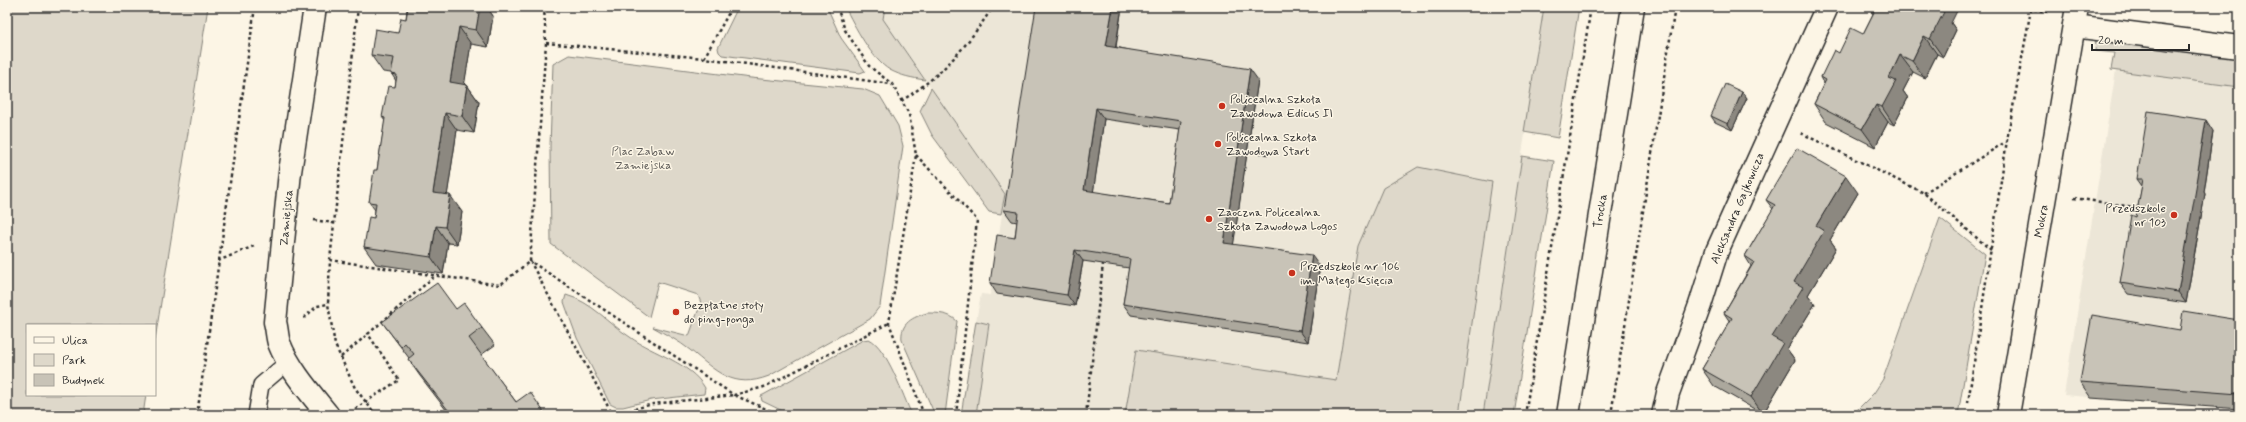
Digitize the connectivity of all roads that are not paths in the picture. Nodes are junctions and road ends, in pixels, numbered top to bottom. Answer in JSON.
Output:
{"nodes":[{"id":1,"x":314,"y":7,"type":"edge"},
{"id":2,"x":1633,"y":7,"type":"edge"},
{"id":3,"x":1827,"y":7,"type":"edge"},
{"id":4,"x":2075,"y":16,"type":"edge"},
{"id":5,"x":2239,"y":47,"type":"edge"},
{"id":6,"x":288,"y":361,"type":"junction"},
{"id":7,"x":256,"y":415,"type":"edge"},
{"id":8,"x":328,"y":415,"type":"edge"},
{"id":9,"x":1568,"y":415,"type":"edge"},
{"id":10,"x":1663,"y":415,"type":"edge"},
{"id":11,"x":2008,"y":415,"type":"edge"}],
"edges":[{"from":1,"to":6,"type":"street","name":"Zamiejska"},
{"from":2,"to":9,"type":"street","name":"Trocka"},
{"from":3,"to":10,"type":"street","name":"Aleksandra Gajkowicza"},
{"from":4,"to":5,"type":"street"},
{"from":4,"to":11,"type":"street","name":"Mokra"},
{"from":6,"to":7,"type":"lane"},
{"from":6,"to":8,"type":"street","name":"Zamiejska"}]}
